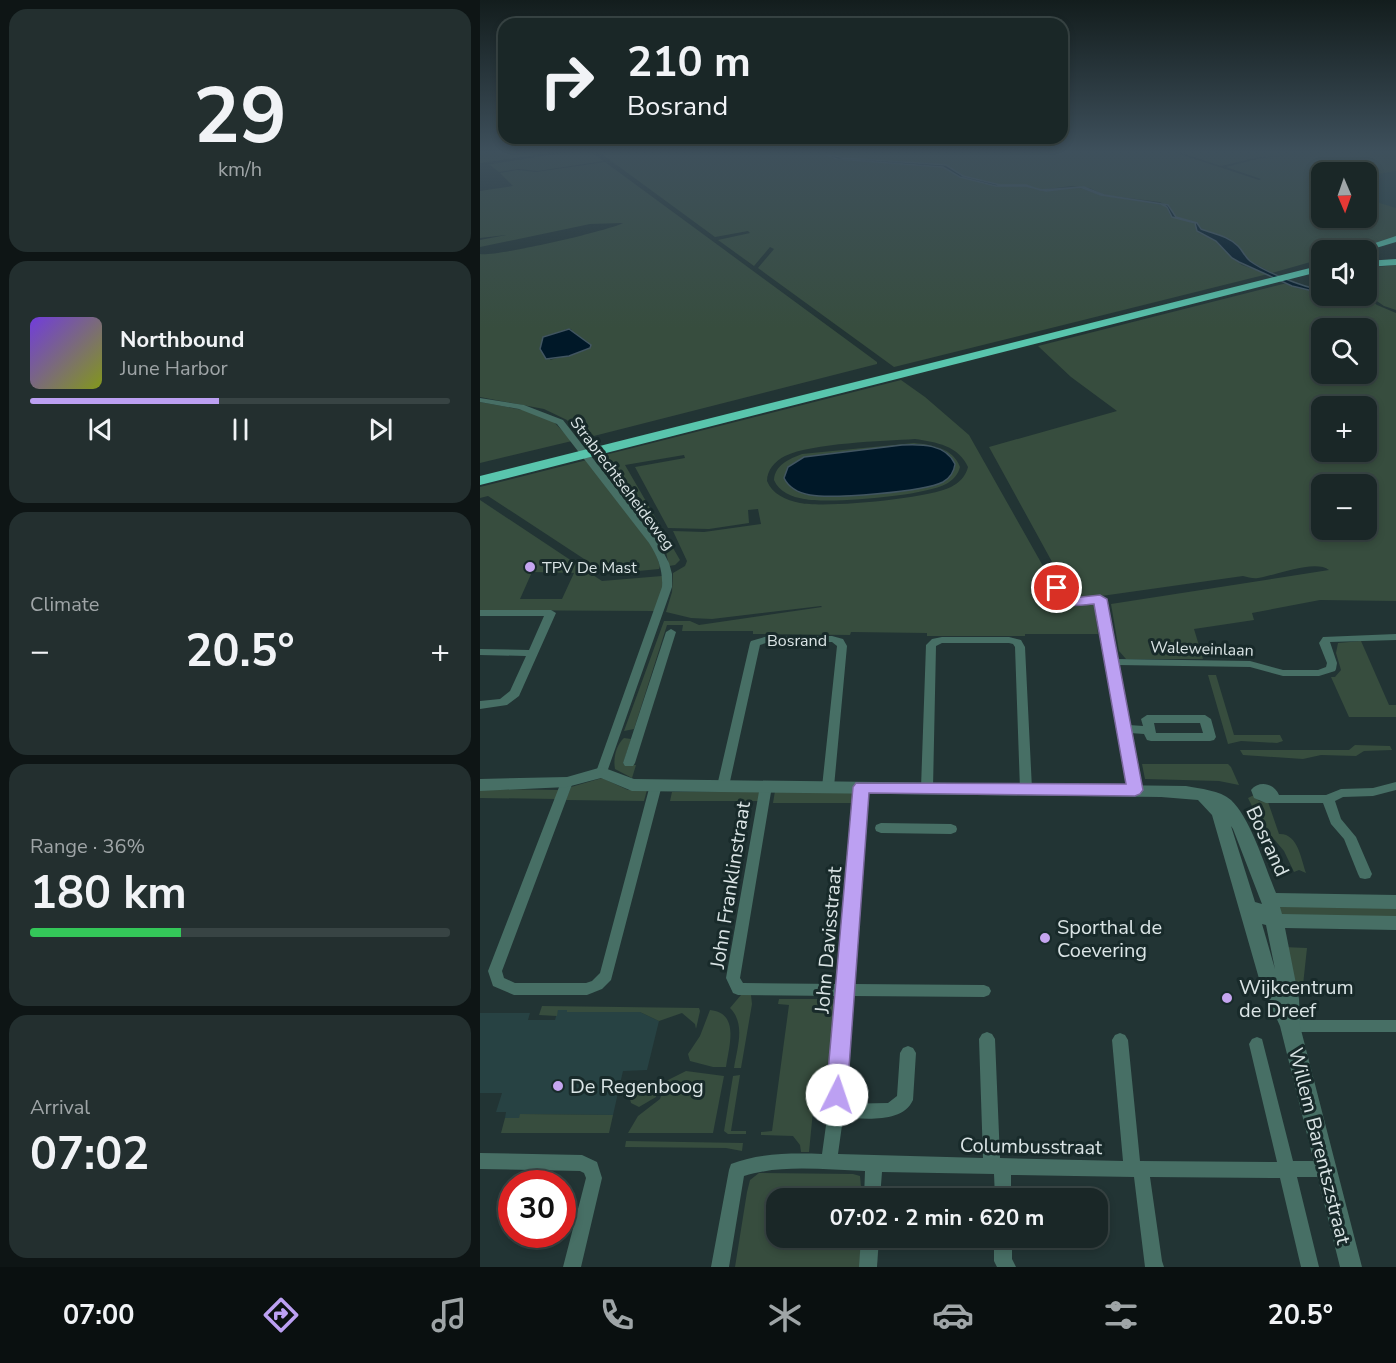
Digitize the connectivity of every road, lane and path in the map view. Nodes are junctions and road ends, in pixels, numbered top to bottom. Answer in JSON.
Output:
{"nodes":[{"id":1,"x":1396,"y":239,"type":"edge"},
{"id":2,"x":1377,"y":245,"type":"edge"},
{"id":3,"x":1396,"y":247,"type":"edge"},
{"id":4,"x":1377,"y":251,"type":"edge"},
{"id":5,"x":1396,"y":262,"type":"edge"},
{"id":6,"x":1377,"y":263,"type":"edge"},
{"id":7,"x":1311,"y":266,"type":"edge"},
{"id":8,"x":1311,"y":271,"type":"edge"},
{"id":9,"x":1278,"y":277,"type":"junction"},
{"id":10,"x":480,"y":400,"type":"edge"},
{"id":11,"x":480,"y":474,"type":"edge"},
{"id":12,"x":480,"y":481,"type":"edge"},
{"id":13,"x":1051,"y":577,"type":"dead end"},
{"id":14,"x":480,"y":613,"type":"edge"},
{"id":15,"x":671,"y":632,"type":"dead end"},
{"id":16,"x":1396,"y":637,"type":"edge"},
{"id":17,"x":480,"y":652,"type":"edge"},
{"id":18,"x":533,"y":653,"type":"junction"},
{"id":19,"x":1112,"y":662,"type":"junction"},
{"id":20,"x":480,"y":705,"type":"edge"},
{"id":21,"x":1124,"y":729,"type":"junction"},
{"id":22,"x":1149,"y":730,"type":"junction"},
{"id":23,"x":616,"y":734,"type":"junction"},
{"id":24,"x":638,"y":734,"type":"junction"},
{"id":25,"x":629,"y":763,"type":"dead end"},
{"id":26,"x":602,"y":772,"type":"junction"},
{"id":27,"x":567,"y":782,"type":"junction"},
{"id":28,"x":480,"y":785,"type":"edge"},
{"id":29,"x":656,"y":785,"type":"junction"},
{"id":30,"x":723,"y":786,"type":"junction"},
{"id":31,"x":766,"y":786,"type":"junction"},
{"id":32,"x":1396,"y":786,"type":"edge"},
{"id":33,"x":828,"y":787,"type":"junction"},
{"id":34,"x":861,"y":787,"type":"junction"},
{"id":35,"x":927,"y":788,"type":"junction"},
{"id":36,"x":1026,"y":789,"type":"junction"},
{"id":37,"x":1135,"y":790,"type":"junction"},
{"id":38,"x":1204,"y":796,"type":"junction"},
{"id":39,"x":1271,"y":798,"type":"dead end"},
{"id":40,"x":1328,"y":800,"type":"junction"},
{"id":41,"x":880,"y":828,"type":"dead end"},
{"id":42,"x":951,"y":829,"type":"dead end"},
{"id":43,"x":1365,"y":874,"type":"dead end"},
{"id":44,"x":1270,"y":900,"type":"junction"},
{"id":45,"x":1396,"y":902,"type":"edge"},
{"id":46,"x":1250,"y":913,"type":"junction"},
{"id":47,"x":1275,"y":921,"type":"junction"},
{"id":48,"x":1396,"y":923,"type":"edge"},
{"id":49,"x":845,"y":990,"type":"junction"},
{"id":50,"x":984,"y":991,"type":"dead end"},
{"id":51,"x":1290,"y":1026,"type":"junction"},
{"id":52,"x":1396,"y":1026,"type":"edge"},
{"id":53,"x":987,"y":1039,"type":"dead end"},
{"id":54,"x":1120,"y":1040,"type":"dead end"},
{"id":55,"x":1257,"y":1044,"type":"dead end"},
{"id":56,"x":908,"y":1053,"type":"dead end"},
{"id":57,"x":836,"y":1103,"type":"junction"},
{"id":58,"x":480,"y":1161,"type":"edge"},
{"id":59,"x":829,"y":1163,"type":"junction"},
{"id":60,"x":874,"y":1164,"type":"junction"},
{"id":61,"x":997,"y":1166,"type":"junction"},
{"id":62,"x":1136,"y":1169,"type":"junction"},
{"id":63,"x":1288,"y":1169,"type":"junction"},
{"id":64,"x":1325,"y":1169,"type":"junction"},
{"id":65,"x":873,"y":1188,"type":"edge"},
{"id":66,"x":1001,"y":1188,"type":"edge"},
{"id":67,"x":869,"y":1248,"type":"edge"},
{"id":68,"x":1003,"y":1248,"type":"edge"},
{"id":69,"x":572,"y":1267,"type":"edge"},
{"id":70,"x":720,"y":1267,"type":"edge"},
{"id":71,"x":868,"y":1267,"type":"edge"},
{"id":72,"x":1007,"y":1267,"type":"edge"},
{"id":73,"x":1155,"y":1267,"type":"edge"},
{"id":74,"x":1310,"y":1267,"type":"edge"},
{"id":75,"x":1351,"y":1267,"type":"edge"}],
"edges":[{"from":1,"to":2,"type":"highway"},
{"from":3,"to":4,"type":"highway"},
{"from":5,"to":6,"type":"highway"},
{"from":7,"to":9,"type":"highway"},
{"from":8,"to":9,"type":"highway"},
{"from":9,"to":11,"type":"highway"},
{"from":9,"to":12,"type":"highway"},
{"from":10,"to":23,"type":"street","name":"Strabrechtseheideweg"},
{"from":13,"to":19,"type":"street"},
{"from":14,"to":18,"type":"street"},
{"from":15,"to":24,"type":"street"},
{"from":16,"to":19,"type":"street","name":"Waleweinlaan"},
{"from":17,"to":18,"type":"street"},
{"from":18,"to":20,"type":"street"},
{"from":19,"to":21,"type":"street"},
{"from":21,"to":22,"type":"street"},
{"from":21,"to":37,"type":"street"},
{"from":22,"to":22,"type":"street"},
{"from":23,"to":24,"type":"street"},
{"from":23,"to":26,"type":"street"},
{"from":24,"to":25,"type":"street"},
{"from":26,"to":27,"type":"street"},
{"from":26,"to":29,"type":"street","name":"Bosrand"},
{"from":27,"to":28,"type":"street"},
{"from":27,"to":29,"type":"street"},
{"from":29,"to":30,"type":"street","name":"Bosrand"},
{"from":30,"to":31,"type":"street","name":"Bosrand"},
{"from":30,"to":33,"type":"street","name":"Bosrand"},
{"from":31,"to":33,"type":"street","name":"Bosrand"},
{"from":31,"to":49,"type":"street","name":"John Franklinstraat"},
{"from":32,"to":40,"type":"street"},
{"from":33,"to":34,"type":"street","name":"Bosrand"},
{"from":34,"to":35,"type":"street","name":"Bosrand"},
{"from":34,"to":49,"type":"street","name":"John Davisstraat"},
{"from":35,"to":36,"type":"street","name":"Bosrand"},
{"from":35,"to":36,"type":"street"},
{"from":36,"to":37,"type":"street","name":"Bosrand"},
{"from":37,"to":38,"type":"street","name":"Bosrand"},
{"from":38,"to":44,"type":"street","name":"Bosrand"},
{"from":38,"to":46,"type":"street","name":"Bosrand"},
{"from":39,"to":40,"type":"street"},
{"from":40,"to":43,"type":"street"},
{"from":41,"to":42,"type":"street"},
{"from":44,"to":45,"type":"street"},
{"from":44,"to":46,"type":"street"},
{"from":44,"to":47,"type":"street","name":"Bosrand"},
{"from":46,"to":47,"type":"street"},
{"from":46,"to":51,"type":"street","name":"Willem Barentszstraat"},
{"from":47,"to":48,"type":"street"},
{"from":47,"to":51,"type":"street","name":"Willem Barentszstraat"},
{"from":49,"to":50,"type":"street"},
{"from":49,"to":57,"type":"street","name":"John Davisstraat"},
{"from":51,"to":52,"type":"street"},
{"from":51,"to":64,"type":"street","name":"Willem Barentszstraat"},
{"from":53,"to":61,"type":"street"},
{"from":54,"to":62,"type":"street"},
{"from":55,"to":63,"type":"street"},
{"from":56,"to":57,"type":"street"},
{"from":57,"to":59,"type":"street","name":"John Davisstraat"},
{"from":58,"to":69,"type":"street"},
{"from":59,"to":60,"type":"street","name":"Columbusstraat"},
{"from":59,"to":70,"type":"street","name":"Columbusstraat"},
{"from":60,"to":61,"type":"street","name":"Columbusstraat"},
{"from":60,"to":65,"type":"street"},
{"from":61,"to":62,"type":"street","name":"Columbusstraat"},
{"from":61,"to":66,"type":"street"},
{"from":62,"to":63,"type":"street","name":"Columbusstraat"},
{"from":62,"to":73,"type":"street"},
{"from":63,"to":64,"type":"street","name":"Columbusstraat"},
{"from":63,"to":74,"type":"street"},
{"from":64,"to":75,"type":"street","name":"Willem Barentszstraat"},
{"from":67,"to":71,"type":"street"},
{"from":68,"to":72,"type":"street"}]}
